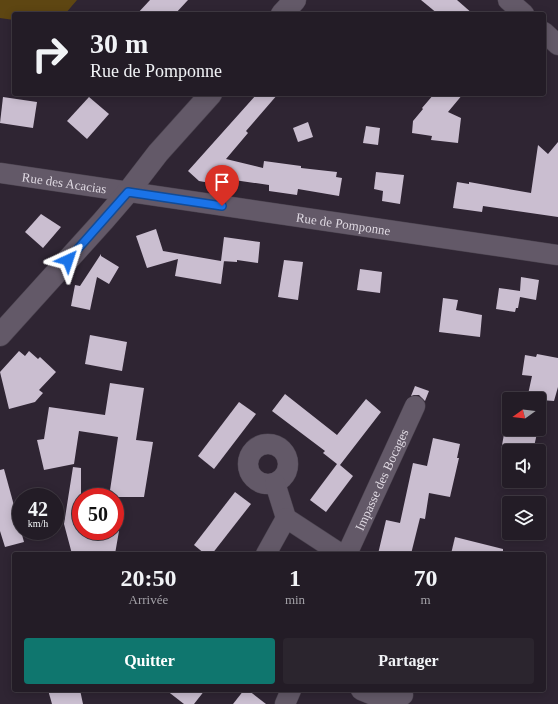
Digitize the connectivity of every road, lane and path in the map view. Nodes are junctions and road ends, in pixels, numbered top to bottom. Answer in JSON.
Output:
{"nodes":[{"id":1,"x":295,"y":0,"type":"edge"},
{"id":2,"x":508,"y":0,"type":"edge"},
{"id":3,"x":284,"y":12,"type":"edge"},
{"id":4,"x":522,"y":12,"type":"edge"},
{"id":5,"x":546,"y":34,"type":"edge"},
{"id":6,"x":558,"y":44,"type":"edge"},
{"id":7,"x":209,"y":96,"type":"edge"},
{"id":8,"x":0,"y":173,"type":"edge"},
{"id":9,"x":128,"y":192,"type":"junction"},
{"id":10,"x":558,"y":255,"type":"edge"},
{"id":11,"x":0,"y":335,"type":"edge"},
{"id":12,"x":414,"y":406,"type":"dead end"},
{"id":13,"x":275,"y":483,"type":"dead end"},
{"id":14,"x":286,"y":518,"type":"junction"},
{"id":15,"x":267,"y":552,"type":"edge"},
{"id":16,"x":338,"y":552,"type":"edge"},
{"id":17,"x":349,"y":552,"type":"edge"},
{"id":18,"x":290,"y":692,"type":"edge"},
{"id":19,"x":366,"y":692,"type":"edge"},
{"id":20,"x":403,"y":695,"type":"dead end"},
{"id":21,"x":285,"y":704,"type":"edge"}],
"edges":[{"from":1,"to":3,"type":"main road"},
{"from":2,"to":4,"type":"street"},
{"from":5,"to":6,"type":"street"},
{"from":7,"to":9,"type":"main road"},
{"from":8,"to":9,"type":"street","name":"Rue des Acacias"},
{"from":9,"to":10,"type":"street","name":"Rue de Pomponne"},
{"from":9,"to":11,"type":"main road"},
{"from":12,"to":17,"type":"street","name":"Impasse des Bocages"},
{"from":13,"to":14,"type":"street"},
{"from":14,"to":15,"type":"street"},
{"from":14,"to":16,"type":"street"},
{"from":18,"to":21,"type":"street"},
{"from":19,"to":20,"type":"street"}]}
